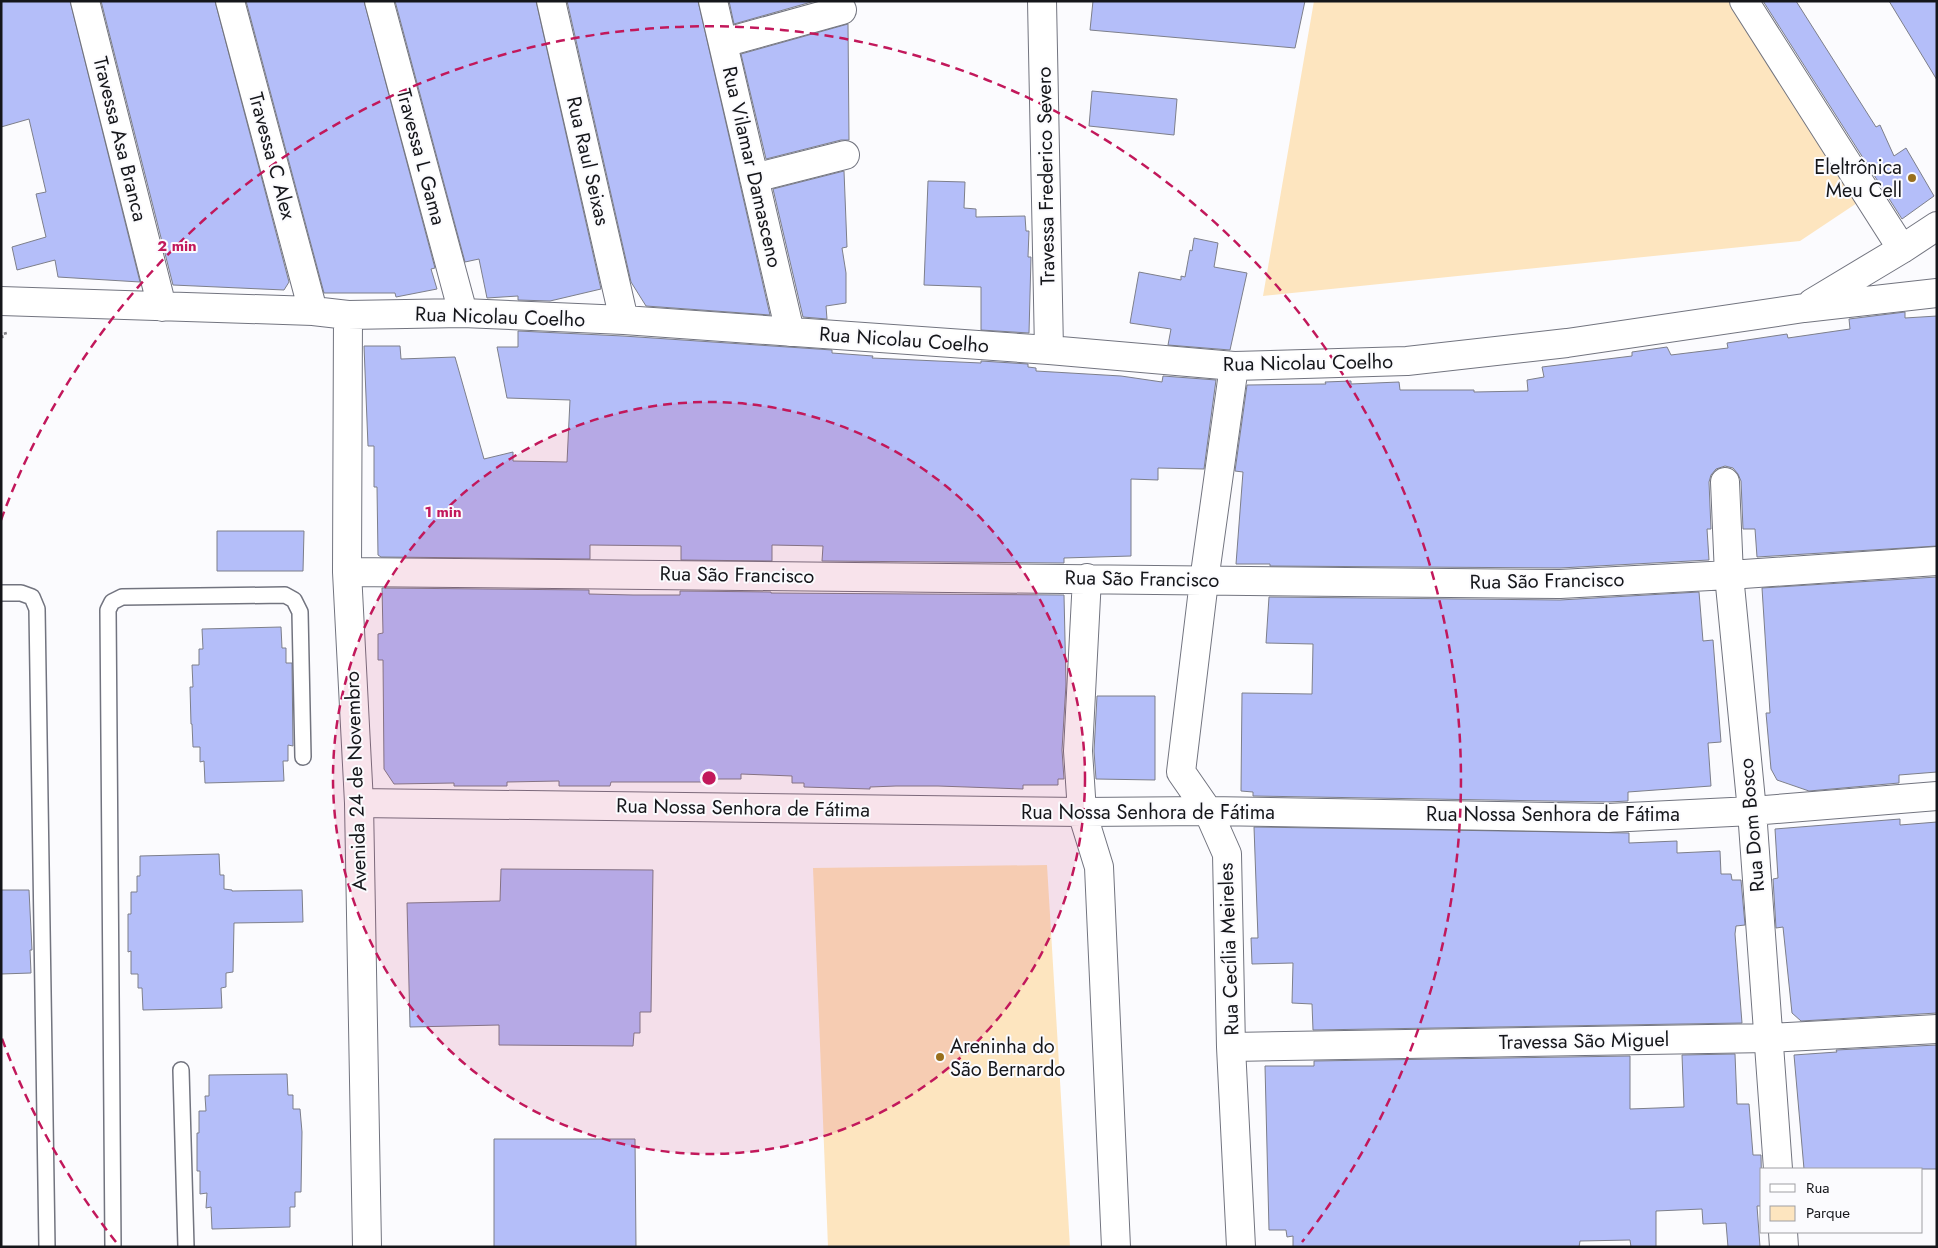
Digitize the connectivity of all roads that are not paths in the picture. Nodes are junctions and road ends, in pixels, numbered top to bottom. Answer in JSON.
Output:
{"nodes":[{"id":1,"x":85,"y":1,"type":"edge"},
{"id":2,"x":230,"y":1,"type":"edge"},
{"id":3,"x":379,"y":1,"type":"edge"},
{"id":4,"x":551,"y":1,"type":"edge"},
{"id":5,"x":714,"y":1,"type":"edge"},
{"id":6,"x":1042,"y":1,"type":"edge"},
{"id":7,"x":1744,"y":1,"type":"edge"},
{"id":8,"x":842,"y":10,"type":"dead end"},
{"id":9,"x":723,"y":43,"type":"junction"},
{"id":10,"x":845,"y":155,"type":"dead end"},
{"id":11,"x":754,"y":178,"type":"junction"},
{"id":12,"x":1937,"y":226,"type":"edge"},
{"id":13,"x":1902,"y":249,"type":"junction"},
{"id":14,"x":1937,"y":292,"type":"edge"},
{"id":15,"x":1,"y":301,"type":"edge"},
{"id":16,"x":162,"y":307,"type":"junction"},
{"id":17,"x":1804,"y":308,"type":"junction"},
{"id":18,"x":313,"y":311,"type":"junction"},
{"id":19,"x":463,"y":313,"type":"junction"},
{"id":20,"x":348,"y":315,"type":"junction"},
{"id":21,"x":624,"y":320,"type":"junction"},
{"id":22,"x":790,"y":332,"type":"junction"},
{"id":23,"x":1049,"y":350,"type":"junction"},
{"id":24,"x":1234,"y":366,"type":"junction"},
{"id":25,"x":1724,"y":482,"type":"dead end"},
{"id":26,"x":1937,"y":561,"type":"edge"},
{"id":27,"x":347,"y":572,"type":"junction"},
{"id":28,"x":1729,"y":575,"type":"junction"},
{"id":29,"x":1087,"y":578,"type":"junction"},
{"id":30,"x":1204,"y":581,"type":"junction"},
{"id":31,"x":1,"y":593,"type":"edge"},
{"id":32,"x":303,"y":757,"type":"dead end"},
{"id":33,"x":1937,"y":796,"type":"edge"},
{"id":34,"x":359,"y":803,"type":"junction"},
{"id":35,"x":1208,"y":811,"type":"junction"},
{"id":36,"x":1752,"y":811,"type":"junction"},
{"id":37,"x":1082,"y":812,"type":"junction"},
{"id":38,"x":1937,"y":1028,"type":"edge"},
{"id":39,"x":1769,"y":1038,"type":"junction"},
{"id":40,"x":1231,"y":1047,"type":"junction"},
{"id":41,"x":181,"y":1070,"type":"dead end"},
{"id":42,"x":1778,"y":1168,"type":"edge"},
{"id":43,"x":1783,"y":1233,"type":"edge"},
{"id":44,"x":47,"y":1247,"type":"edge"},
{"id":45,"x":113,"y":1247,"type":"edge"},
{"id":46,"x":186,"y":1247,"type":"edge"},
{"id":47,"x":367,"y":1247,"type":"edge"},
{"id":48,"x":1116,"y":1247,"type":"edge"},
{"id":49,"x":1241,"y":1247,"type":"edge"},
{"id":50,"x":1784,"y":1247,"type":"edge"}],
"edges":[{"from":1,"to":16,"type":"street","name":"Travessa Asa Branca"},
{"from":2,"to":18,"type":"street","name":"Travessa C Alex"},
{"from":3,"to":19,"type":"street","name":"Travessa L Gama"},
{"from":4,"to":21,"type":"street","name":"Rua Raul Seixas"},
{"from":5,"to":9,"type":"street","name":"Rua Vilamar Damasceno"},
{"from":6,"to":23,"type":"street","name":"Travessa Frederico Severo"},
{"from":7,"to":13,"type":"street"},
{"from":8,"to":9,"type":"street"},
{"from":9,"to":11,"type":"street","name":"Rua Vilamar Damasceno"},
{"from":10,"to":11,"type":"street"},
{"from":11,"to":22,"type":"street","name":"Rua Vilamar Damasceno"},
{"from":12,"to":13,"type":"street"},
{"from":13,"to":17,"type":"street"},
{"from":14,"to":17,"type":"street","name":"Rua Nicolau Coelho"},
{"from":15,"to":16,"type":"street","name":"Rua Nicolau Coelho"},
{"from":16,"to":18,"type":"street","name":"Rua Nicolau Coelho"},
{"from":17,"to":24,"type":"street","name":"Rua Nicolau Coelho"},
{"from":18,"to":20,"type":"street","name":"Rua Nicolau Coelho"},
{"from":19,"to":20,"type":"street","name":"Rua Nicolau Coelho"},
{"from":19,"to":21,"type":"street","name":"Rua Nicolau Coelho"},
{"from":20,"to":27,"type":"street","name":"Avenida 24 de Novembro"},
{"from":21,"to":22,"type":"street","name":"Rua Nicolau Coelho"},
{"from":22,"to":23,"type":"street","name":"Rua Nicolau Coelho"},
{"from":23,"to":24,"type":"street","name":"Rua Nicolau Coelho"},
{"from":24,"to":30,"type":"street","name":"Rua Cecília Meireles"},
{"from":25,"to":28,"type":"street","name":"Rua Dom Bosco"},
{"from":26,"to":28,"type":"street","name":"Rua São Francisco"},
{"from":27,"to":29,"type":"street","name":"Rua São Francisco"},
{"from":27,"to":34,"type":"street","name":"Avenida 24 de Novembro"},
{"from":28,"to":30,"type":"street","name":"Rua São Francisco"},
{"from":28,"to":36,"type":"street","name":"Rua Dom Bosco"},
{"from":29,"to":30,"type":"street","name":"Rua São Francisco"},
{"from":29,"to":37,"type":"street"},
{"from":30,"to":35,"type":"street","name":"Rua Cecília Meireles"},
{"from":31,"to":44,"type":"lane"},
{"from":32,"to":45,"type":"lane"},
{"from":33,"to":36,"type":"street","name":"Rua Nossa Senhora de Fátima"},
{"from":34,"to":37,"type":"street","name":"Rua Nossa Senhora de Fátima"},
{"from":34,"to":47,"type":"street","name":"Avenida 24 de Novembro"},
{"from":35,"to":36,"type":"street","name":"Rua Nossa Senhora de Fátima"},
{"from":35,"to":37,"type":"street","name":"Rua Nossa Senhora de Fátima"},
{"from":35,"to":40,"type":"street","name":"Rua Cecília Meireles"},
{"from":36,"to":39,"type":"street","name":"Rua Dom Bosco"},
{"from":37,"to":48,"type":"street"},
{"from":38,"to":39,"type":"street","name":"Travessa São Miguel"},
{"from":39,"to":40,"type":"street","name":"Travessa São Miguel"},
{"from":39,"to":42,"type":"street","name":"Rua Dom Bosco"},
{"from":40,"to":49,"type":"street","name":"Rua Cecília Meireles"},
{"from":41,"to":46,"type":"lane"},
{"from":43,"to":50,"type":"street"}]}
